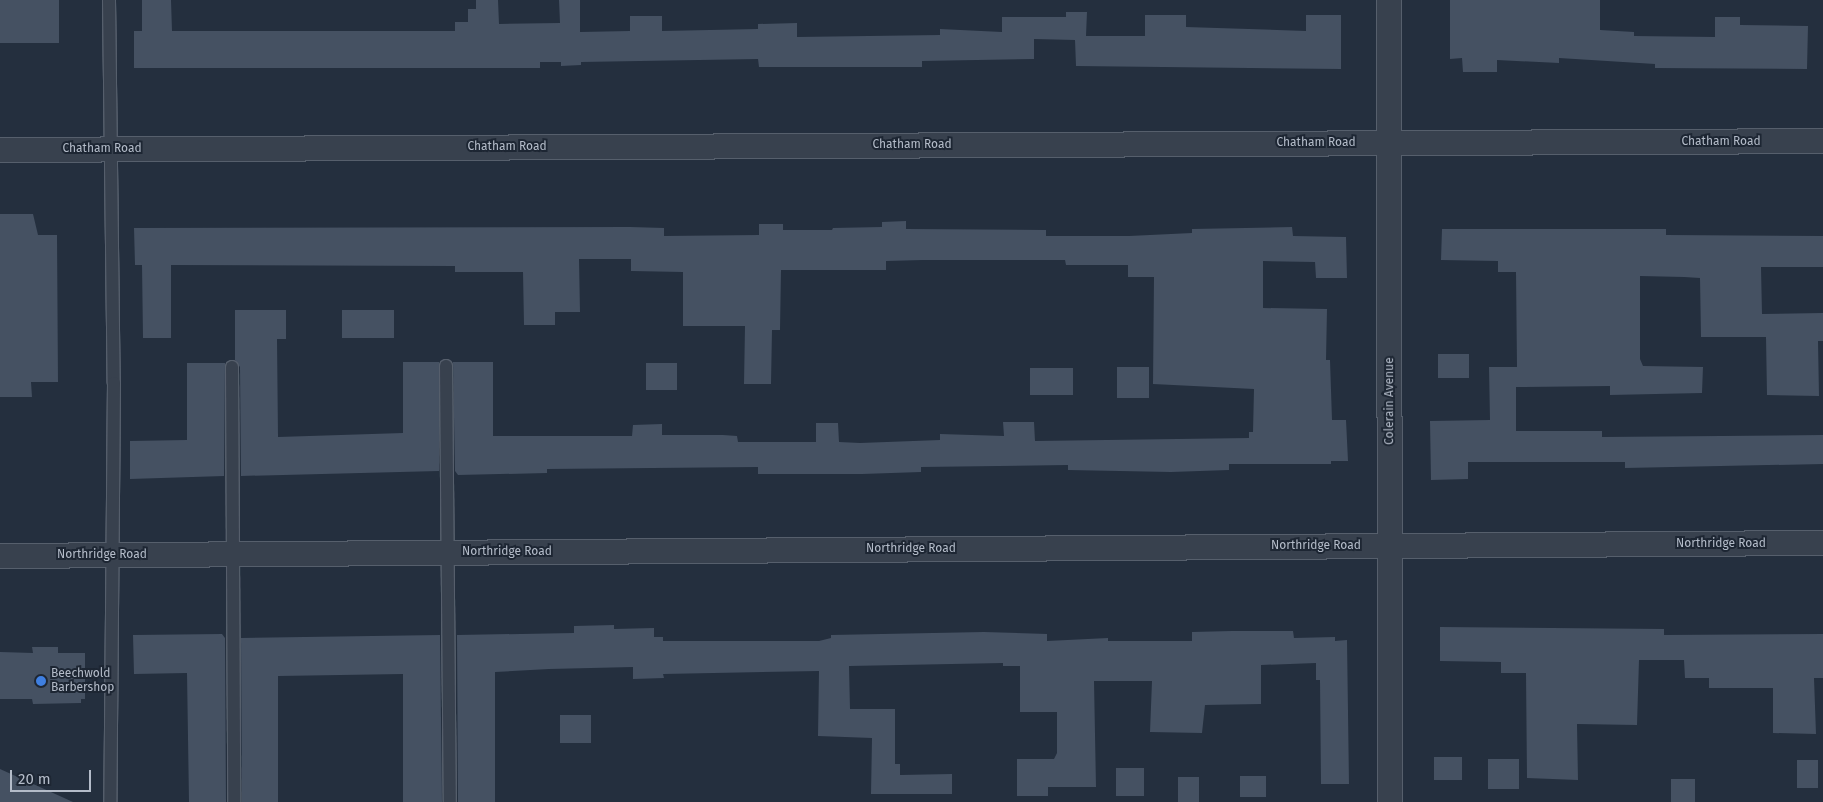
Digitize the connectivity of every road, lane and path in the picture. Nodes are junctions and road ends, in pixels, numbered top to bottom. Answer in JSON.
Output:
{"nodes":[{"id":1,"x":109,"y":0,"type":"edge"},
{"id":2,"x":1389,"y":0,"type":"edge"},
{"id":3,"x":1823,"y":141,"type":"edge"},
{"id":4,"x":1388,"y":143,"type":"junction"},
{"id":5,"x":111,"y":149,"type":"junction"},
{"id":6,"x":0,"y":150,"type":"edge"},
{"id":7,"x":446,"y":366,"type":"dead end"},
{"id":8,"x":232,"y":367,"type":"dead end"},
{"id":9,"x":1823,"y":543,"type":"edge"},
{"id":10,"x":1390,"y":546,"type":"junction"},
{"id":11,"x":450,"y":552,"type":"junction"},
{"id":12,"x":233,"y":554,"type":"junction"},
{"id":13,"x":112,"y":555,"type":"junction"},
{"id":14,"x":0,"y":556,"type":"edge"},
{"id":15,"x":110,"y":802,"type":"edge"},
{"id":16,"x":234,"y":802,"type":"edge"},
{"id":17,"x":450,"y":802,"type":"edge"},
{"id":18,"x":1390,"y":802,"type":"edge"}],
"edges":[{"from":1,"to":5,"type":"lane"},
{"from":2,"to":4,"type":"street","name":"Colerain Avenue"},
{"from":3,"to":4,"type":"street","name":"Chatham Road"},
{"from":4,"to":5,"type":"street","name":"Chatham Road"},
{"from":4,"to":10,"type":"street","name":"Colerain Avenue"},
{"from":5,"to":6,"type":"street","name":"Chatham Road"},
{"from":5,"to":13,"type":"lane"},
{"from":7,"to":11,"type":"lane"},
{"from":8,"to":12,"type":"lane"},
{"from":9,"to":10,"type":"street","name":"Northridge Road"},
{"from":10,"to":11,"type":"street","name":"Northridge Road"},
{"from":10,"to":18,"type":"street","name":"Colerain Avenue"},
{"from":11,"to":12,"type":"street","name":"Northridge Road"},
{"from":11,"to":17,"type":"lane"},
{"from":12,"to":13,"type":"street","name":"Northridge Road"},
{"from":12,"to":16,"type":"lane"},
{"from":13,"to":14,"type":"street","name":"Northridge Road"},
{"from":13,"to":15,"type":"lane"}]}
